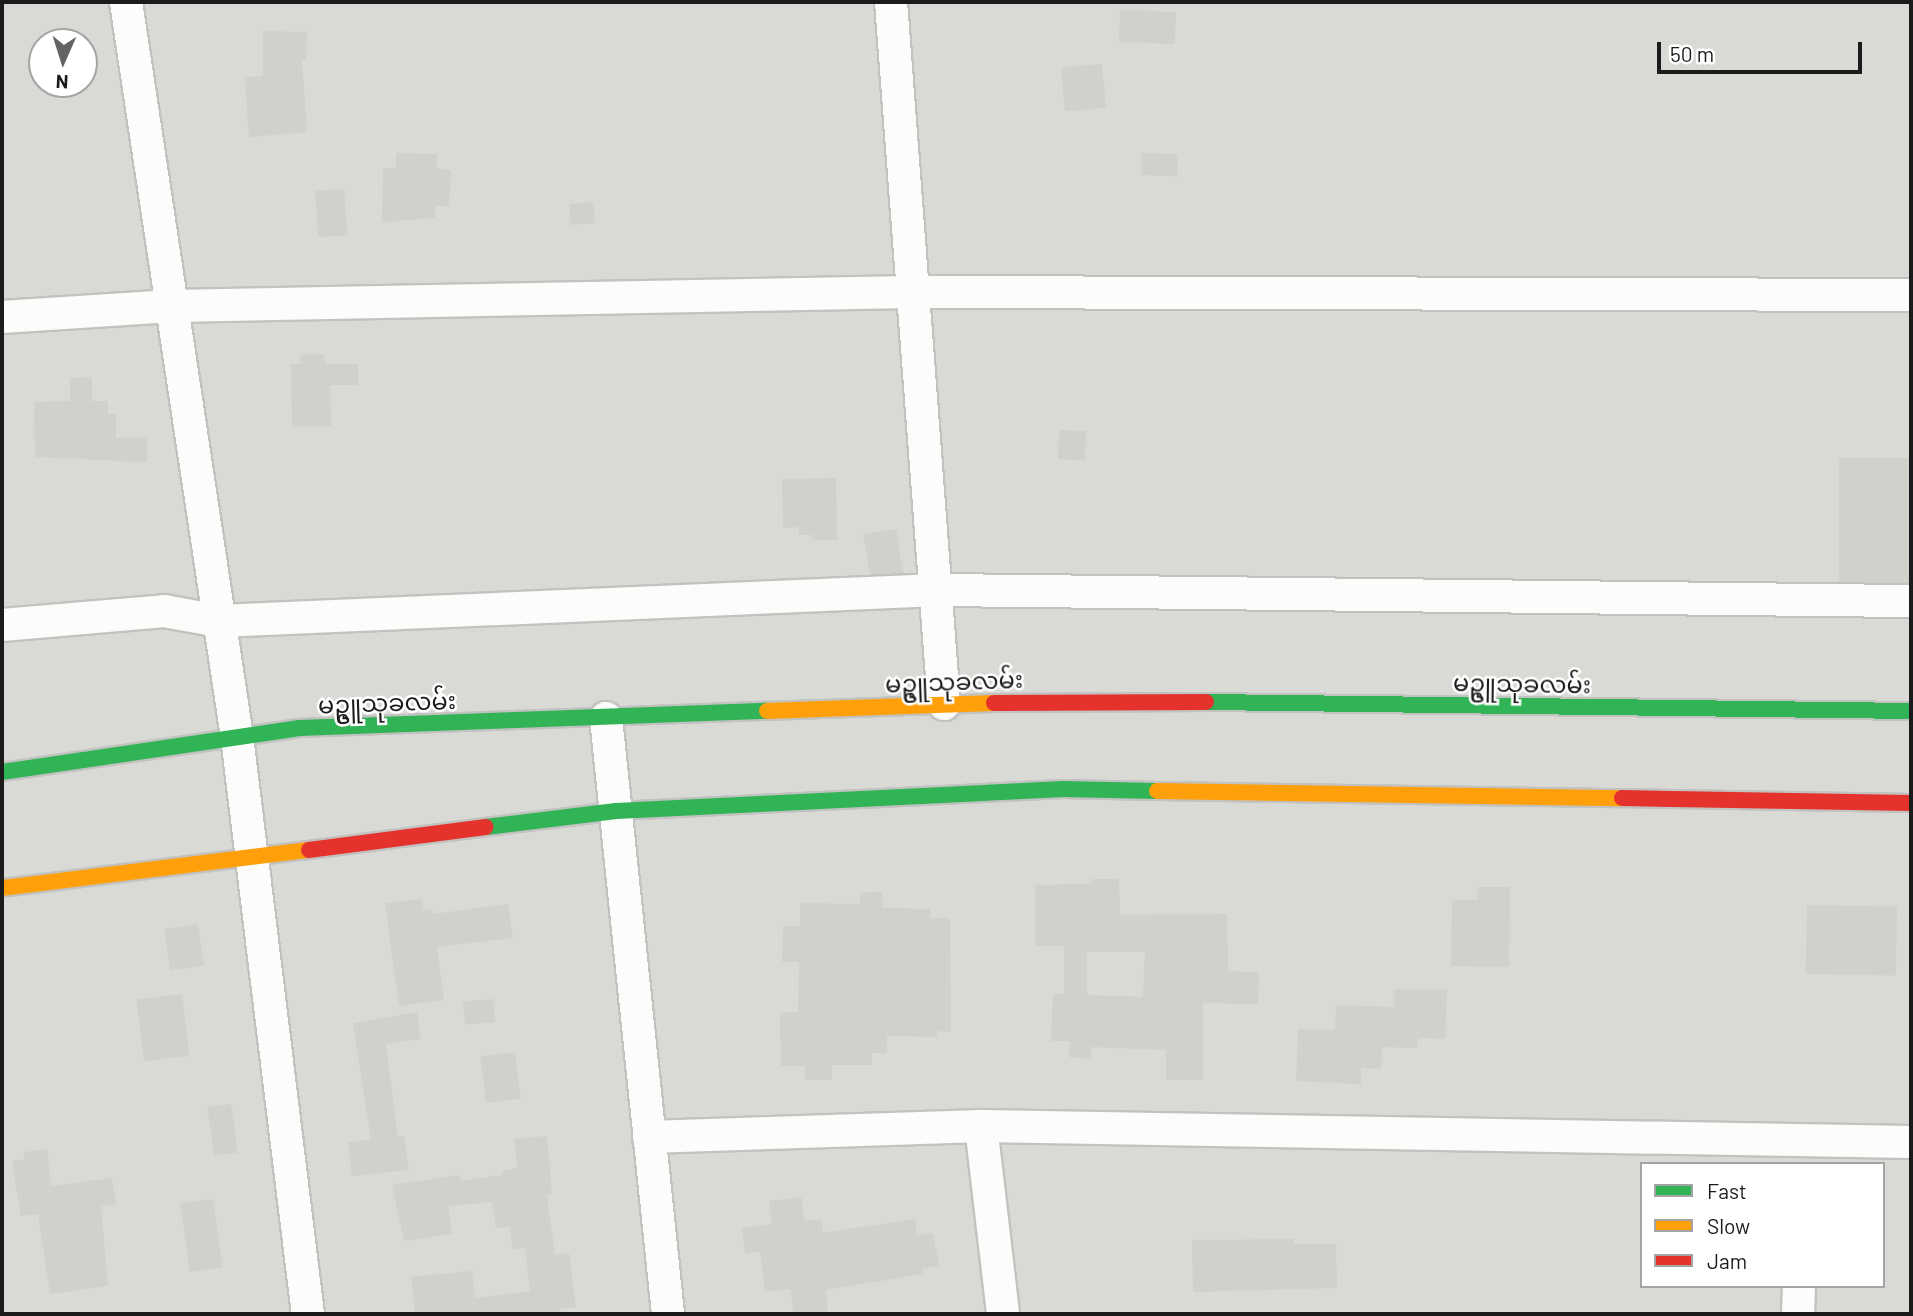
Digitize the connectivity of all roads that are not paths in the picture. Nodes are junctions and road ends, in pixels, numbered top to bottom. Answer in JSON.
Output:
{"nodes":[{"id":1,"x":126,"y":2,"type":"edge"},
{"id":2,"x":891,"y":2,"type":"edge"},
{"id":3,"x":911,"y":292,"type":"junction"},
{"id":4,"x":1911,"y":295,"type":"edge"},
{"id":5,"x":172,"y":306,"type":"junction"},
{"id":6,"x":2,"y":317,"type":"edge"},
{"id":7,"x":938,"y":590,"type":"junction"},
{"id":8,"x":1911,"y":600,"type":"edge"},
{"id":9,"x":219,"y":621,"type":"junction"},
{"id":10,"x":2,"y":625,"type":"edge"},
{"id":11,"x":944,"y":704,"type":"junction"},
{"id":12,"x":1911,"y":711,"type":"edge"},
{"id":13,"x":606,"y":718,"type":"junction"},
{"id":14,"x":237,"y":737,"type":"junction"},
{"id":15,"x":2,"y":772,"type":"edge"},
{"id":16,"x":1911,"y":803,"type":"edge"},
{"id":17,"x":615,"y":811,"type":"junction"},
{"id":18,"x":252,"y":857,"type":"junction"},
{"id":19,"x":2,"y":888,"type":"edge"},
{"id":20,"x":981,"y":1126,"type":"junction"},
{"id":21,"x":649,"y":1137,"type":"junction"},
{"id":22,"x":1911,"y":1142,"type":"edge"},
{"id":23,"x":1801,"y":1152,"type":"edge"},
{"id":24,"x":1799,"y":1288,"type":"edge"},
{"id":25,"x":308,"y":1314,"type":"edge"},
{"id":26,"x":668,"y":1314,"type":"edge"},
{"id":27,"x":1003,"y":1314,"type":"edge"},
{"id":28,"x":1798,"y":1314,"type":"edge"}],
"edges":[{"from":1,"to":5,"type":"street"},
{"from":2,"to":3,"type":"street"},
{"from":3,"to":4,"type":"street"},
{"from":3,"to":5,"type":"street"},
{"from":3,"to":7,"type":"street"},
{"from":5,"to":6,"type":"street"},
{"from":5,"to":9,"type":"street"},
{"from":7,"to":8,"type":"street"},
{"from":7,"to":9,"type":"street"},
{"from":7,"to":11,"type":"street"},
{"from":9,"to":10,"type":"street"},
{"from":9,"to":14,"type":"street"},
{"from":11,"to":12,"type":"street","name":"မဥ္ဇူသုခလမ်း"},
{"from":11,"to":13,"type":"street","name":"မဥ္ဇူသုခလမ်း"},
{"from":13,"to":14,"type":"street","name":"မဥ္ဇူသုခလမ်း"},
{"from":13,"to":17,"type":"street"},
{"from":14,"to":15,"type":"street","name":"မဥ္ဇူသုခလမ်း"},
{"from":14,"to":18,"type":"street"},
{"from":16,"to":17,"type":"street"},
{"from":17,"to":18,"type":"street"},
{"from":17,"to":21,"type":"street"},
{"from":18,"to":19,"type":"street"},
{"from":18,"to":25,"type":"street"},
{"from":20,"to":21,"type":"street"},
{"from":20,"to":23,"type":"street"},
{"from":20,"to":27,"type":"street"},
{"from":21,"to":26,"type":"street"},
{"from":22,"to":23,"type":"street"},
{"from":24,"to":28,"type":"street"}]}
